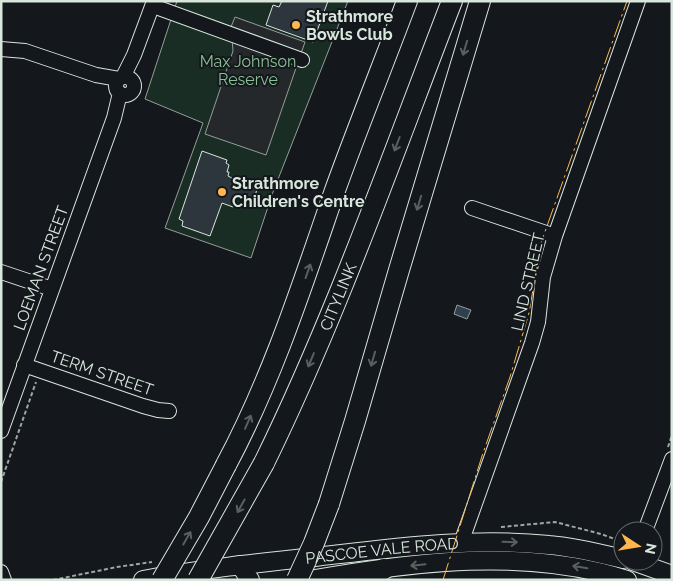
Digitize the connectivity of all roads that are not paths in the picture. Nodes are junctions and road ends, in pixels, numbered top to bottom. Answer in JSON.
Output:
{"nodes":[{"id":1,"x":407,"y":1,"type":"edge"},
{"id":2,"x":452,"y":1,"type":"edge"},
{"id":3,"x":480,"y":1,"type":"edge"},
{"id":4,"x":638,"y":1,"type":"edge"},
{"id":5,"x":154,"y":4,"type":"edge"},
{"id":6,"x":1,"y":49,"type":"edge"},
{"id":7,"x":302,"y":60,"type":"dead end"},
{"id":8,"x":123,"y":85,"type":"junction"},
{"id":9,"x":472,"y":208,"type":"dead end"},
{"id":10,"x":556,"y":236,"type":"junction"},
{"id":11,"x":1,"y":272,"type":"edge"},
{"id":12,"x":52,"y":290,"type":"junction"},
{"id":13,"x":24,"y":365,"type":"junction"},
{"id":14,"x":169,"y":411,"type":"dead end"},
{"id":15,"x":1,"y":431,"type":"edge"},
{"id":16,"x":672,"y":459,"type":"edge"},
{"id":17,"x":649,"y":521,"type":"edge"},
{"id":18,"x":461,"y":543,"type":"junction"},
{"id":19,"x":613,"y":556,"type":"edge"},
{"id":20,"x":240,"y":566,"type":"junction"},
{"id":21,"x":384,"y":569,"type":"junction"},
{"id":22,"x":1,"y":572,"type":"edge"},
{"id":23,"x":4,"y":580,"type":"edge"},
{"id":24,"x":143,"y":580,"type":"edge"},
{"id":25,"x":162,"y":580,"type":"edge"},
{"id":26,"x":198,"y":580,"type":"edge"},
{"id":27,"x":250,"y":580,"type":"edge"},
{"id":28,"x":297,"y":580,"type":"edge"},
{"id":29,"x":310,"y":580,"type":"edge"},
{"id":30,"x":359,"y":580,"type":"edge"},
{"id":31,"x":627,"y":580,"type":"edge"}],
"edges":[{"from":25,"to":1,"type":"highway","one_way":true,"bridge":true},
{"from":2,"to":26,"type":"highway","name":"CITYLINK","one_way":true,"bridge":true},
{"from":3,"to":28,"type":"highway","one_way":true,"bridge":true},
{"from":4,"to":10,"type":"street","name":"LIND STREET"},
{"from":5,"to":7,"type":"street"},
{"from":5,"to":8,"type":"street","name":"LOEMAN STREET"},
{"from":6,"to":8,"type":"street"},
{"from":8,"to":12,"type":"street","name":"LOEMAN STREET"},
{"from":9,"to":10,"type":"street"},
{"from":10,"to":18,"type":"street","name":"LIND STREET"},
{"from":11,"to":12,"type":"street"},
{"from":12,"to":13,"type":"street","name":"LOEMAN STREET"},
{"from":13,"to":14,"type":"street","name":"TERM STREET"},
{"from":13,"to":15,"type":"street","name":"LOEMAN STREET"},
{"from":16,"to":17,"type":"street"},
{"from":18,"to":19,"type":"main road","name":"PASCOE VALE ROAD","one_way":true},
{"from":18,"to":20,"type":"main road","name":"PASCOE VALE ROAD"},
{"from":20,"to":24,"type":"main road","name":"PASCOE VALE ROAD"},
{"from":20,"to":27,"type":"main road"},
{"from":21,"to":29,"type":"main road","name":"PASCOE VALE ROAD"},
{"from":21,"to":30,"type":"highway"},
{"from":31,"to":21,"type":"main road","name":"PASCOE VALE ROAD","one_way":true},
{"from":22,"to":23,"type":"street"}]}
